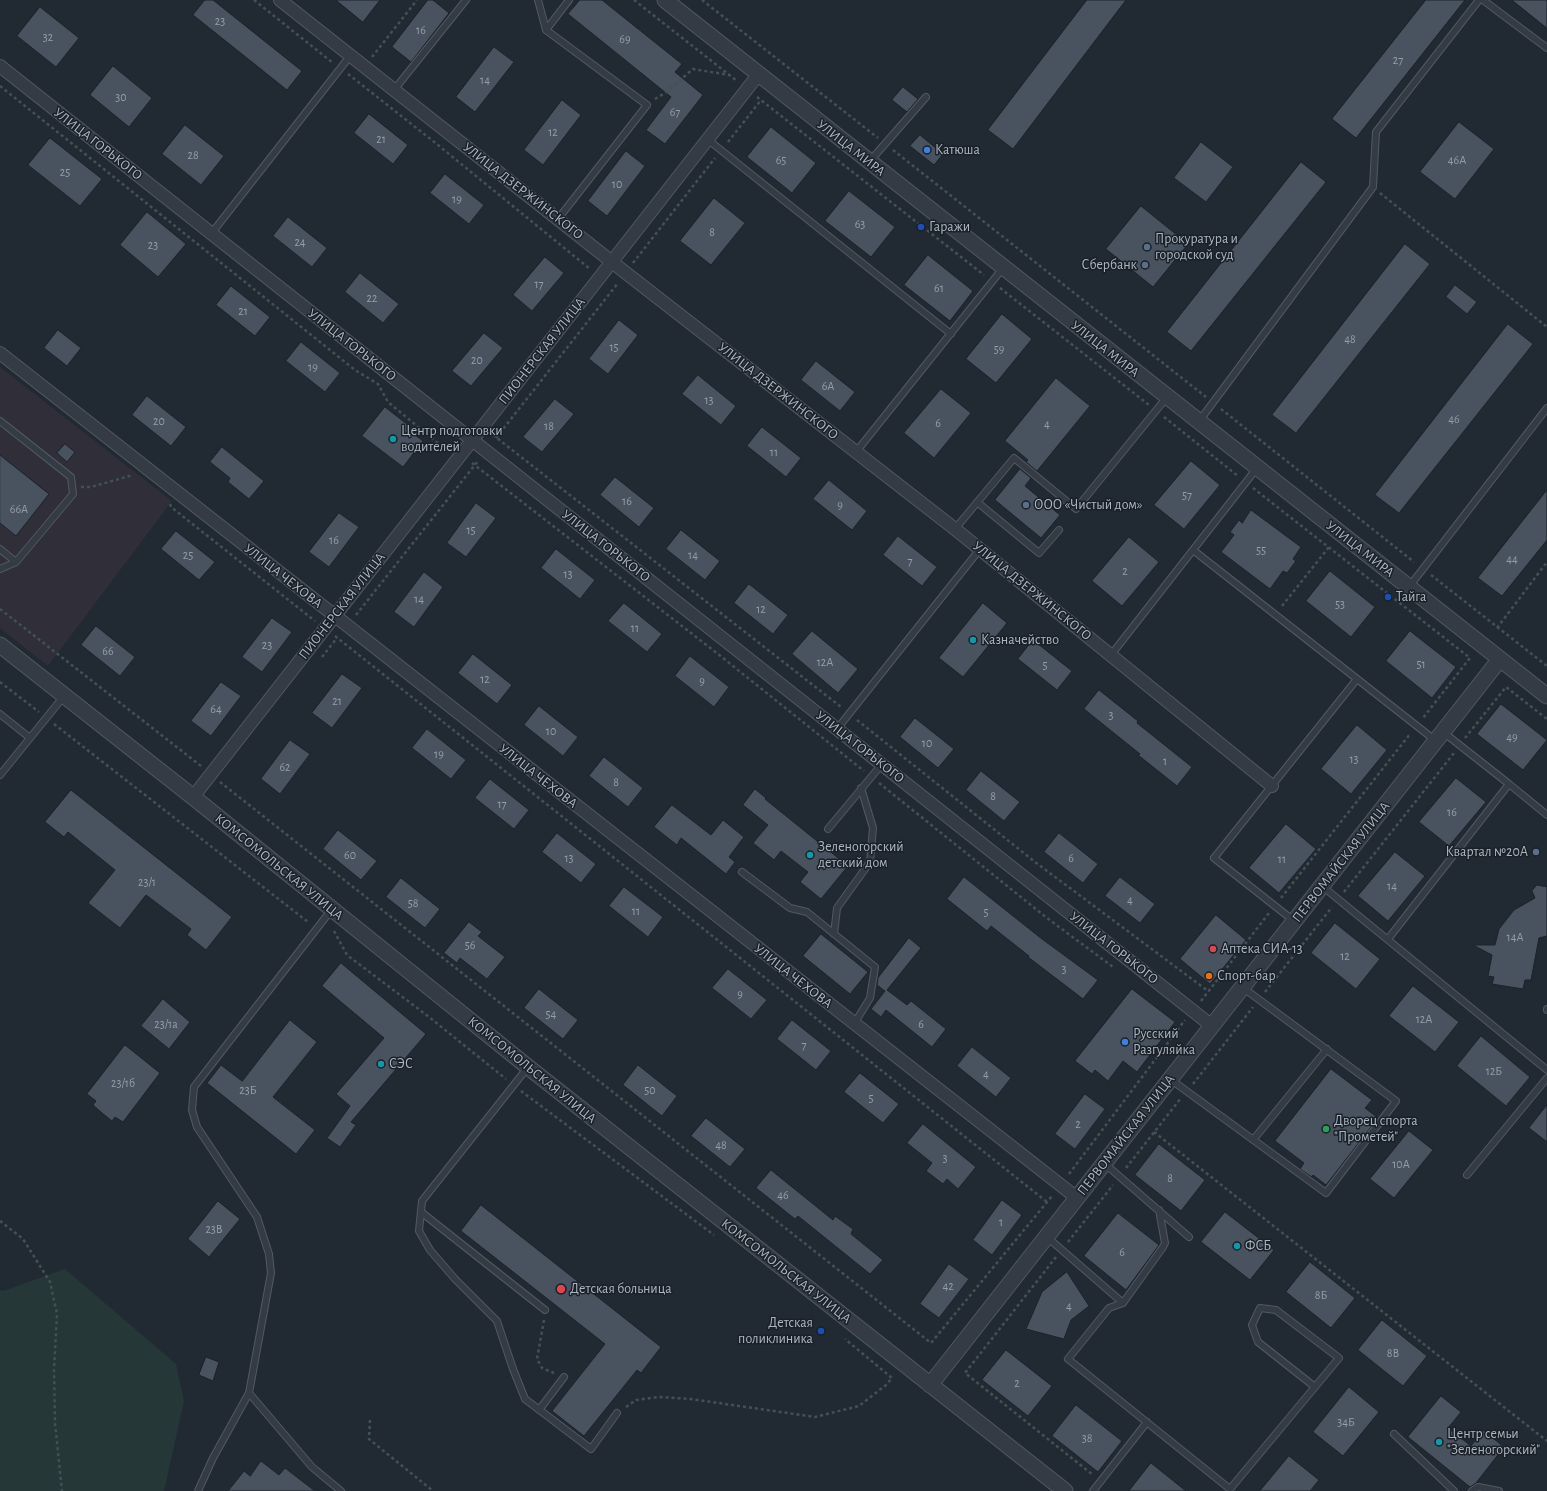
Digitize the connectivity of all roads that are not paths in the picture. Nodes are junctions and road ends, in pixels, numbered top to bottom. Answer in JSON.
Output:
{"nodes":[{"id":1,"x":280,"y":0,"type":"edge"},
{"id":2,"x":466,"y":0,"type":"edge"},
{"id":3,"x":538,"y":0,"type":"edge"},
{"id":4,"x":569,"y":0,"type":"edge"},
{"id":5,"x":665,"y":0,"type":"edge"},
{"id":6,"x":1479,"y":0,"type":"edge"},
{"id":7,"x":1483,"y":0,"type":"edge"},
{"id":8,"x":546,"y":30,"type":"junction"},
{"id":9,"x":1547,"y":48,"type":"edge"},
{"id":10,"x":350,"y":56,"type":"junction"},
{"id":11,"x":0,"y":66,"type":"edge"},
{"id":12,"x":758,"y":75,"type":"junction"},
{"id":13,"x":394,"y":90,"type":"junction"},
{"id":14,"x":926,"y":97,"type":"dead end"},
{"id":15,"x":707,"y":139,"type":"junction"},
{"id":16,"x":869,"y":162,"type":"junction"},
{"id":17,"x":558,"y":219,"type":"junction"},
{"id":18,"x":211,"y":234,"type":"junction"},
{"id":19,"x":612,"y":262,"type":"junction"},
{"id":20,"x":1003,"y":268,"type":"junction"},
{"id":21,"x":951,"y":334,"type":"junction"},
{"id":22,"x":0,"y":354,"type":"edge"},
{"id":23,"x":1167,"y":397,"type":"junction"},
{"id":24,"x":1547,"y":408,"type":"edge"},
{"id":25,"x":0,"y":421,"type":"edge"},
{"id":26,"x":1199,"y":422,"type":"junction"},
{"id":27,"x":472,"y":440,"type":"junction"},
{"id":28,"x":856,"y":452,"type":"junction"},
{"id":29,"x":1257,"y":468,"type":"junction"},
{"id":30,"x":977,"y":502,"type":"junction"},
{"id":31,"x":955,"y":529,"type":"junction"},
{"id":32,"x":1059,"y":530,"type":"dead end"},
{"id":33,"x":0,"y":549,"type":"edge"},
{"id":34,"x":980,"y":549,"type":"junction"},
{"id":35,"x":1193,"y":550,"type":"junction"},
{"id":36,"x":16,"y":562,"type":"junction"},
{"id":37,"x":0,"y":569,"type":"edge"},
{"id":38,"x":1409,"y":587,"type":"junction"},
{"id":39,"x":334,"y":616,"type":"junction"},
{"id":40,"x":0,"y":645,"type":"edge"},
{"id":41,"x":1111,"y":655,"type":"junction"},
{"id":42,"x":1500,"y":659,"type":"junction"},
{"id":43,"x":1358,"y":679,"type":"junction"},
{"id":44,"x":64,"y":696,"type":"junction"},
{"id":45,"x":1547,"y":696,"type":"edge"},
{"id":46,"x":0,"y":714,"type":"edge"},
{"id":47,"x":837,"y":728,"type":"junction"},
{"id":48,"x":1439,"y":736,"type":"junction"},
{"id":49,"x":30,"y":738,"type":"junction"},
{"id":50,"x":882,"y":764,"type":"junction"},
{"id":51,"x":0,"y":775,"type":"edge"},
{"id":52,"x":1510,"y":784,"type":"junction"},
{"id":53,"x":1272,"y":786,"type":"junction"},
{"id":54,"x":861,"y":788,"type":"junction"},
{"id":55,"x":193,"y":797,"type":"junction"},
{"id":56,"x":1547,"y":814,"type":"edge"},
{"id":57,"x":828,"y":829,"type":"dead end"},
{"id":58,"x":742,"y":872,"type":"dead end"},
{"id":59,"x":1322,"y":886,"type":"junction"},
{"id":60,"x":329,"y":913,"type":"junction"},
{"id":61,"x":1294,"y":921,"type":"junction"},
{"id":62,"x":834,"y":934,"type":"junction"},
{"id":63,"x":1388,"y":938,"type":"junction"},
{"id":64,"x":1242,"y":987,"type":"junction"},
{"id":65,"x":854,"y":1024,"type":"junction"},
{"id":66,"x":1212,"y":1026,"type":"junction"},
{"id":67,"x":1326,"y":1050,"type":"junction"},
{"id":68,"x":528,"y":1067,"type":"junction"},
{"id":69,"x":1547,"y":1070,"type":"edge"},
{"id":70,"x":1547,"y":1078,"type":"edge"},
{"id":71,"x":1170,"y":1079,"type":"junction"},
{"id":72,"x":1253,"y":1140,"type":"junction"},
{"id":73,"x":1104,"y":1163,"type":"junction"},
{"id":74,"x":1467,"y":1175,"type":"dead end"},
{"id":75,"x":1077,"y":1198,"type":"junction"},
{"id":76,"x":1159,"y":1210,"type":"junction"},
{"id":77,"x":421,"y":1212,"type":"junction"},
{"id":78,"x":1046,"y":1236,"type":"junction"},
{"id":79,"x":1189,"y":1237,"type":"dead end"},
{"id":80,"x":1123,"y":1303,"type":"junction"},
{"id":81,"x":546,"y":1310,"type":"dead end"},
{"id":82,"x":564,"y":1378,"type":"road end"},
{"id":83,"x":930,"y":1385,"type":"junction"},
{"id":84,"x":1315,"y":1387,"type":"junction"},
{"id":85,"x":249,"y":1393,"type":"junction"},
{"id":86,"x":539,"y":1410,"type":"junction"},
{"id":87,"x":617,"y":1413,"type":"road end"},
{"id":88,"x":1147,"y":1422,"type":"junction"},
{"id":89,"x":1394,"y":1434,"type":"dead end"},
{"id":90,"x":198,"y":1491,"type":"edge"},
{"id":91,"x":341,"y":1491,"type":"edge"},
{"id":92,"x":1065,"y":1491,"type":"edge"},
{"id":93,"x":1093,"y":1491,"type":"edge"},
{"id":94,"x":1454,"y":1491,"type":"edge"},
{"id":95,"x":1472,"y":1491,"type":"edge"},
{"id":96,"x":1499,"y":1491,"type":"edge"}],
"edges":[{"from":1,"to":10,"type":"street","name":"УЛИЦА ДЗЕРЖИНСКОГО"},
{"from":2,"to":13,"type":"lane"},
{"from":3,"to":8,"type":"lane"},
{"from":4,"to":8,"type":"lane"},
{"from":5,"to":12,"type":"street","name":"УЛИЦА МИРА"},
{"from":6,"to":26,"type":"lane"},
{"from":7,"to":9,"type":"lane"},
{"from":8,"to":17,"type":"lane"},
{"from":10,"to":13,"type":"street","name":"УЛИЦА ДЗЕРЖИНСКОГО"},
{"from":10,"to":18,"type":"lane"},
{"from":11,"to":18,"type":"street","name":"УЛИЦА ГОРЬКОГО"},
{"from":12,"to":15,"type":"street","name":"ПИОНЕРСКАЯ УЛИЦА"},
{"from":12,"to":16,"type":"street","name":"УЛИЦА МИРА"},
{"from":13,"to":17,"type":"street","name":"УЛИЦА ДЗЕРЖИНСКОГО"},
{"from":14,"to":16,"type":"lane"},
{"from":15,"to":19,"type":"street","name":"ПИОНЕРСКАЯ УЛИЦА"},
{"from":15,"to":21,"type":"lane"},
{"from":16,"to":20,"type":"street","name":"УЛИЦА МИРА"},
{"from":17,"to":19,"type":"street","name":"УЛИЦА ДЗЕРЖИНСКОГО"},
{"from":18,"to":27,"type":"street","name":"УЛИЦА ГОРЬКОГО"},
{"from":19,"to":27,"type":"street","name":"ПИОНЕРСКАЯ УЛИЦА"},
{"from":19,"to":28,"type":"street","name":"УЛИЦА ДЗЕРЖИНСКОГО"},
{"from":20,"to":21,"type":"lane"},
{"from":20,"to":23,"type":"street","name":"УЛИЦА МИРА"},
{"from":21,"to":28,"type":"lane"},
{"from":22,"to":39,"type":"street","name":"УЛИЦА ЧЕХОВА"},
{"from":23,"to":26,"type":"street","name":"УЛИЦА МИРА"},
{"from":23,"to":30,"type":"lane"},
{"from":24,"to":38,"type":"lane"},
{"from":25,"to":36,"type":"lane"},
{"from":26,"to":29,"type":"street","name":"УЛИЦА МИРА"},
{"from":27,"to":39,"type":"street","name":"ПИОНЕРСКАЯ УЛИЦА"},
{"from":27,"to":47,"type":"street","name":"УЛИЦА ГОРЬКОГО"},
{"from":28,"to":31,"type":"street","name":"УЛИЦА ДЗЕРЖИНСКОГО"},
{"from":29,"to":35,"type":"lane"},
{"from":29,"to":38,"type":"street","name":"УЛИЦА МИРА"},
{"from":30,"to":31,"type":"lane"},
{"from":30,"to":32,"type":"lane"},
{"from":31,"to":34,"type":"street","name":"УЛИЦА ДЗЕРЖИНСКОГО"},
{"from":33,"to":36,"type":"lane"},
{"from":34,"to":41,"type":"street","name":"УЛИЦА ДЗЕРЖИНСКОГО"},
{"from":34,"to":47,"type":"lane"},
{"from":35,"to":41,"type":"lane"},
{"from":35,"to":43,"type":"lane"},
{"from":36,"to":37,"type":"lane"},
{"from":38,"to":42,"type":"street","name":"УЛИЦА МИРА"},
{"from":39,"to":55,"type":"street","name":"ПИОНЕРСКАЯ УЛИЦА"},
{"from":39,"to":65,"type":"street","name":"УЛИЦА ЧЕХОВА"},
{"from":40,"to":44,"type":"street","name":"КОМСОМОЛЬСКАЯ УЛИЦА"},
{"from":41,"to":53,"type":"street","name":"УЛИЦА ДЗЕРЖИНСКОГО"},
{"from":42,"to":45,"type":"street","name":"УЛИЦА МИРА"},
{"from":42,"to":48,"type":"street","name":"ПЕРВОМАЙСКАЯ УЛИЦА"},
{"from":43,"to":48,"type":"lane"},
{"from":43,"to":53,"type":"lane"},
{"from":44,"to":49,"type":"lane"},
{"from":44,"to":55,"type":"street","name":"КОМСОМОЛЬСКАЯ УЛИЦА"},
{"from":46,"to":49,"type":"lane"},
{"from":47,"to":50,"type":"street","name":"УЛИЦА ГОРЬКОГО"},
{"from":48,"to":52,"type":"lane"},
{"from":48,"to":59,"type":"street","name":"ПЕРВОМАЙСКАЯ УЛИЦА"},
{"from":49,"to":51,"type":"lane"},
{"from":50,"to":54,"type":"lane"},
{"from":50,"to":66,"type":"street","name":"УЛИЦА ГОРЬКОГО"},
{"from":52,"to":56,"type":"lane"},
{"from":52,"to":63,"type":"lane"},
{"from":53,"to":61,"type":"lane"},
{"from":54,"to":57,"type":"lane"},
{"from":54,"to":62,"type":"lane"},
{"from":55,"to":60,"type":"street","name":"КОМСОМОЛЬСКАЯ УЛИЦА"},
{"from":58,"to":62,"type":"lane"},
{"from":59,"to":61,"type":"street","name":"ПЕРВОМАЙСКАЯ УЛИЦА"},
{"from":59,"to":63,"type":"lane"},
{"from":60,"to":68,"type":"street","name":"КОМСОМОЛЬСКАЯ УЛИЦА"},
{"from":60,"to":85,"type":"lane"},
{"from":61,"to":64,"type":"street","name":"ПЕРВОМАЙСКАЯ УЛИЦА"},
{"from":62,"to":65,"type":"lane"},
{"from":63,"to":69,"type":"lane"},
{"from":64,"to":66,"type":"street","name":"ПЕРВОМАЙСКАЯ УЛИЦА"},
{"from":64,"to":67,"type":"lane"},
{"from":65,"to":75,"type":"street","name":"УЛИЦА ЧЕХОВА"},
{"from":66,"to":71,"type":"street","name":"ПЕРВОМАЙСКАЯ УЛИЦА"},
{"from":67,"to":72,"type":"lane"},
{"from":67,"to":72,"type":"lane"},
{"from":68,"to":77,"type":"lane"},
{"from":68,"to":83,"type":"street","name":"КОМСОМОЛЬСКАЯ УЛИЦА"},
{"from":70,"to":74,"type":"lane"},
{"from":71,"to":72,"type":"lane"},
{"from":71,"to":73,"type":"street","name":"ПЕРВОМАЙСКАЯ УЛИЦА"},
{"from":73,"to":75,"type":"street","name":"ПЕРВОМАЙСКАЯ УЛИЦА"},
{"from":73,"to":76,"type":"lane"},
{"from":75,"to":78,"type":"street","name":"ПЕРВОМАЙСКАЯ УЛИЦА"},
{"from":76,"to":79,"type":"lane"},
{"from":76,"to":80,"type":"lane"},
{"from":77,"to":81,"type":"lane"},
{"from":77,"to":86,"type":"lane"},
{"from":78,"to":80,"type":"lane"},
{"from":78,"to":83,"type":"street","name":"ПЕРВОМАЙСКАЯ УЛИЦА"},
{"from":80,"to":88,"type":"lane"},
{"from":82,"to":86,"type":"lane"},
{"from":83,"to":92,"type":"street","name":"КОМСОМОЛЬСКАЯ УЛИЦА"},
{"from":84,"to":84,"type":"lane"},
{"from":84,"to":88,"type":"lane"},
{"from":85,"to":90,"type":"lane"},
{"from":85,"to":91,"type":"lane"},
{"from":86,"to":87,"type":"lane"},
{"from":88,"to":93,"type":"lane"},
{"from":89,"to":94,"type":"lane"},
{"from":95,"to":96,"type":"lane"}]}
